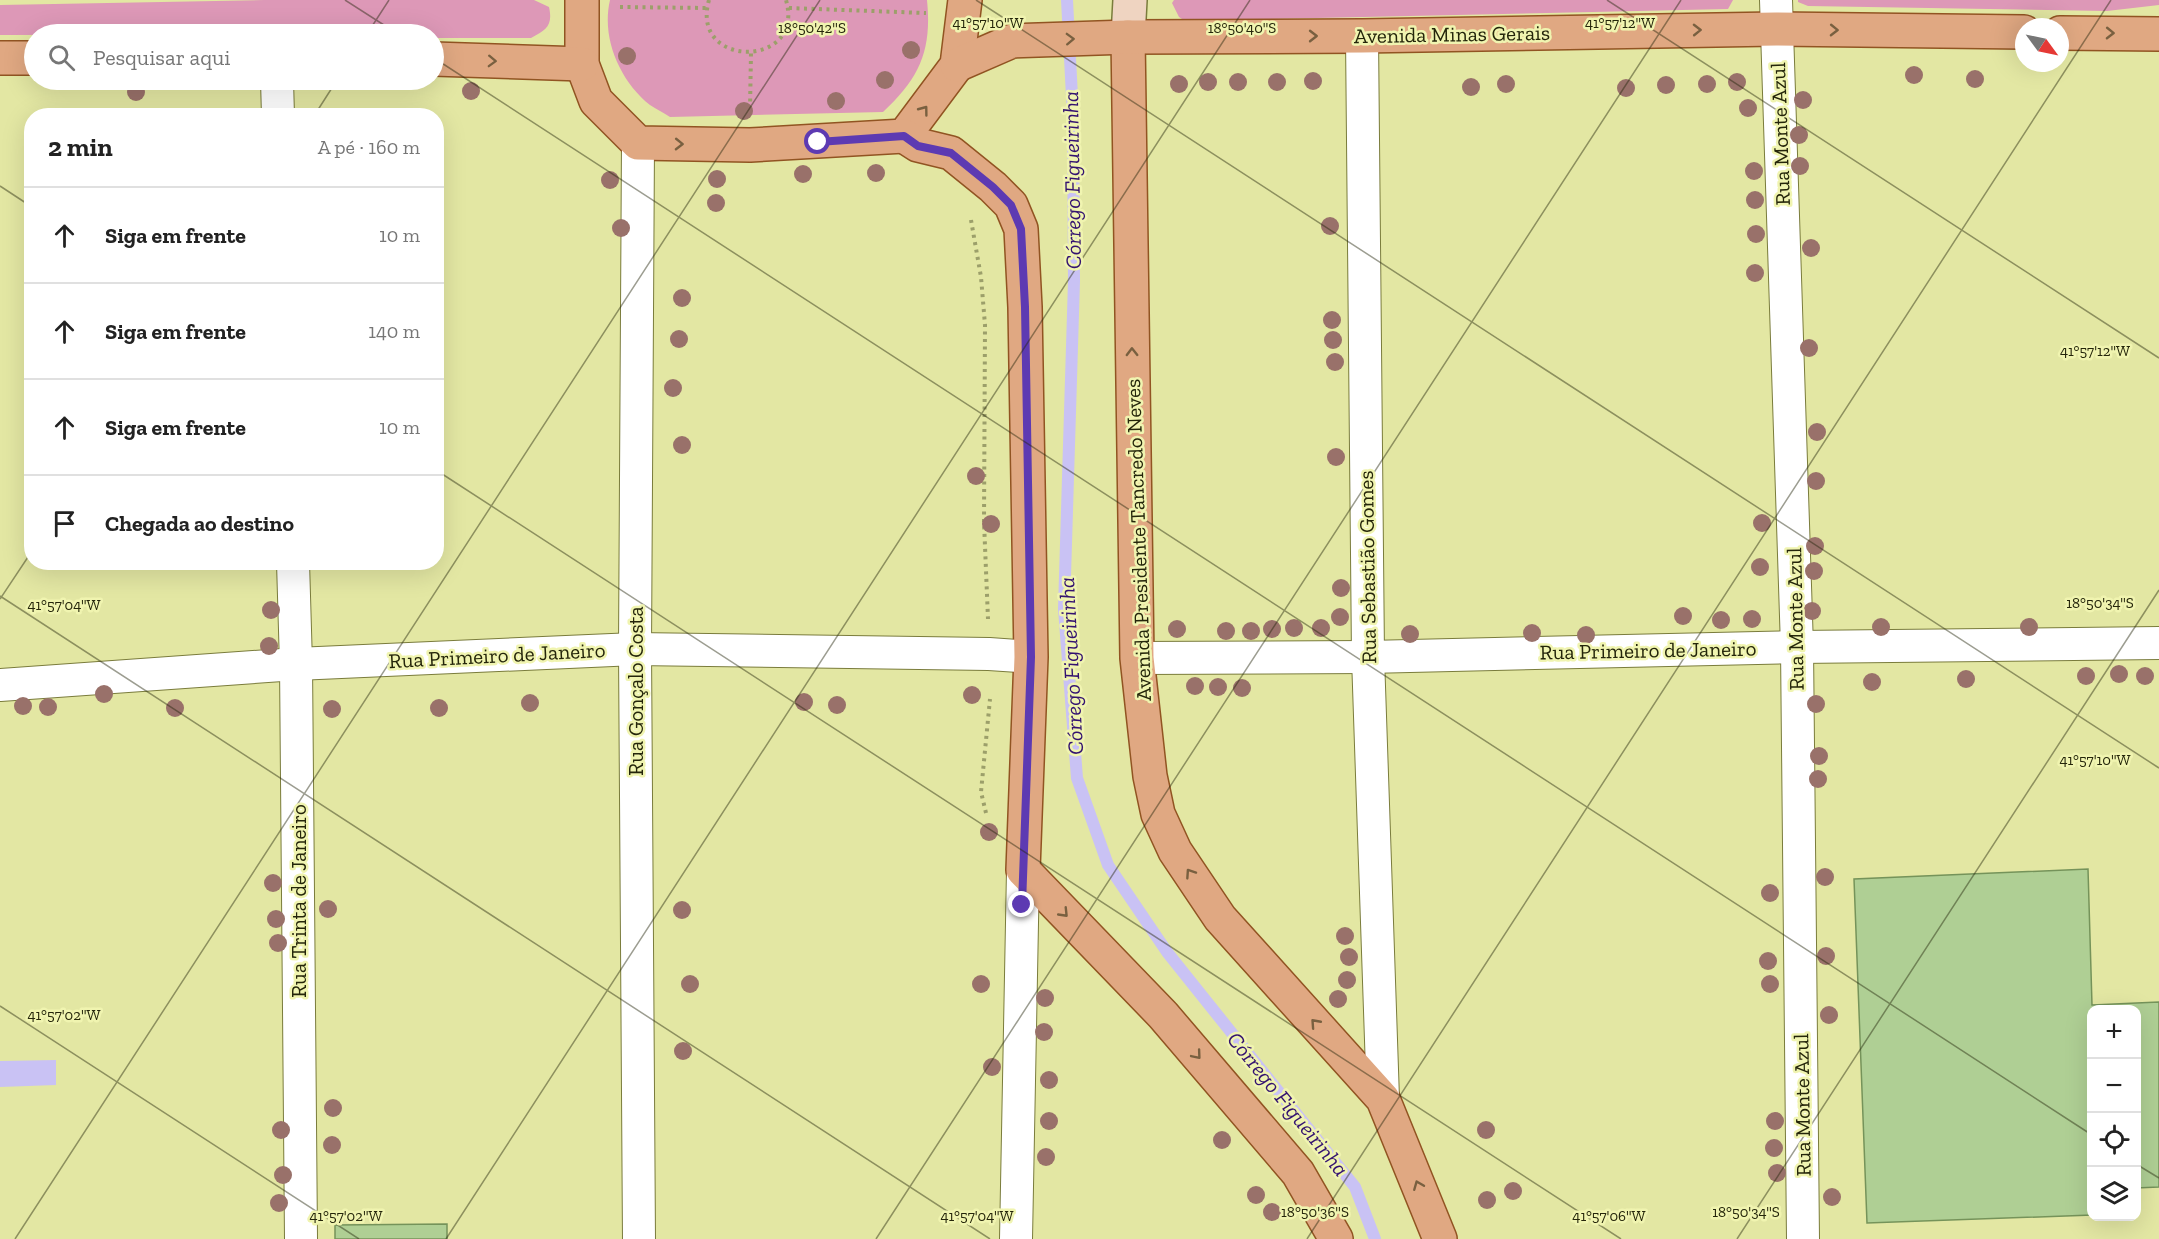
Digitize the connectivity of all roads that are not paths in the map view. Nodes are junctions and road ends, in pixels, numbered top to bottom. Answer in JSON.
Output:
{"nodes":[{"id":1,"x":582,"y":0,"type":"edge"},
{"id":2,"x":965,"y":0,"type":"edge"},
{"id":3,"x":1130,"y":0,"type":"edge"},
{"id":4,"x":1776,"y":14,"type":"edge"},
{"id":5,"x":2015,"y":31,"type":"edge"},
{"id":6,"x":2069,"y":33,"type":"edge"},
{"id":7,"x":2159,"y":34,"type":"edge"},
{"id":8,"x":1362,"y":36,"type":"junction"},
{"id":9,"x":1128,"y":37,"type":"junction"},
{"id":10,"x":0,"y":58,"type":"edge"},
{"id":11,"x":24,"y":58,"type":"edge"},
{"id":12,"x":444,"y":59,"type":"edge"},
{"id":13,"x":582,"y":64,"type":"junction"},
{"id":14,"x":957,"y":65,"type":"junction"},
{"id":15,"x":277,"y":90,"type":"edge"},
{"id":16,"x":278,"y":108,"type":"edge"},
{"id":17,"x":904,"y":136,"type":"junction"},
{"id":18,"x":638,"y":143,"type":"junction"},
{"id":19,"x":293,"y":570,"type":"edge"},
{"id":20,"x":2159,"y":643,"type":"edge"},
{"id":21,"x":1797,"y":647,"type":"junction"},
{"id":22,"x":635,"y":649,"type":"junction"},
{"id":23,"x":1031,"y":657,"type":"junction"},
{"id":24,"x":1368,"y":657,"type":"junction"},
{"id":25,"x":1137,"y":658,"type":"junction"},
{"id":26,"x":296,"y":664,"type":"junction"},
{"id":27,"x":0,"y":685,"type":"edge"},
{"id":28,"x":1023,"y":870,"type":"junction"},
{"id":29,"x":1383,"y":1099,"type":"junction"},
{"id":30,"x":301,"y":1239,"type":"edge"},
{"id":31,"x":639,"y":1239,"type":"edge"},
{"id":32,"x":1016,"y":1239,"type":"edge"},
{"id":33,"x":1336,"y":1239,"type":"edge"},
{"id":34,"x":1440,"y":1239,"type":"edge"},
{"id":35,"x":1803,"y":1239,"type":"edge"}],
"edges":[{"from":1,"to":13,"type":"main road"},
{"from":2,"to":14,"type":"main road"},
{"from":3,"to":9,"type":"main road"},
{"from":4,"to":5,"type":"main road","name":"Avenida Minas Gerais","one_way":true},
{"from":8,"to":4,"type":"main road","name":"Avenida Minas Gerais","one_way":true},
{"from":4,"to":21,"type":"street","name":"Rua Monte Azul"},
{"from":6,"to":7,"type":"main road","one_way":true},
{"from":9,"to":8,"type":"main road","name":"Avenida Minas Gerais","one_way":true},
{"from":8,"to":24,"type":"street","name":"Rua Sebastião Gomes"},
{"from":14,"to":9,"type":"main road","name":"Avenida Minas Gerais","one_way":true},
{"from":25,"to":9,"type":"main road","name":"Avenida Presidente Tancredo Neves","one_way":true},
{"from":10,"to":11,"type":"main road"},
{"from":12,"to":13,"type":"main road","one_way":true},
{"from":13,"to":18,"type":"main road"},
{"from":17,"to":14,"type":"main road","one_way":true},
{"from":15,"to":16,"type":"street"},
{"from":18,"to":17,"type":"main road","one_way":true},
{"from":17,"to":23,"type":"main road"},
{"from":18,"to":22,"type":"street","name":"Rua Gonçalo Costa"},
{"from":19,"to":26,"type":"street","name":"Rua Trinta de Janeiro"},
{"from":20,"to":21,"type":"street","name":"Rua Primeiro de Janeiro"},
{"from":21,"to":24,"type":"street","name":"Rua Primeiro de Janeiro"},
{"from":21,"to":35,"type":"street","name":"Rua Monte Azul"},
{"from":22,"to":23,"type":"street","name":"Rua Primeiro de Janeiro"},
{"from":22,"to":26,"type":"street","name":"Rua Primeiro de Janeiro"},
{"from":22,"to":31,"type":"street","name":"Rua Gonçalo Costa"},
{"from":23,"to":28,"type":"main road"},
{"from":24,"to":25,"type":"street","name":"Rua Primeiro de Janeiro"},
{"from":24,"to":29,"type":"street","name":"Rua Sebastião Gomes"},
{"from":29,"to":25,"type":"main road","name":"Avenida Presidente Tancredo Neves","one_way":true},
{"from":26,"to":27,"type":"street","name":"Rua Primeiro de Janeiro"},
{"from":26,"to":30,"type":"street","name":"Rua Trinta de Janeiro"},
{"from":28,"to":32,"type":"street"},
{"from":28,"to":33,"type":"main road","one_way":true},
{"from":34,"to":29,"type":"main road","name":"Avenida Presidente Tancredo Neves","one_way":true}]}
